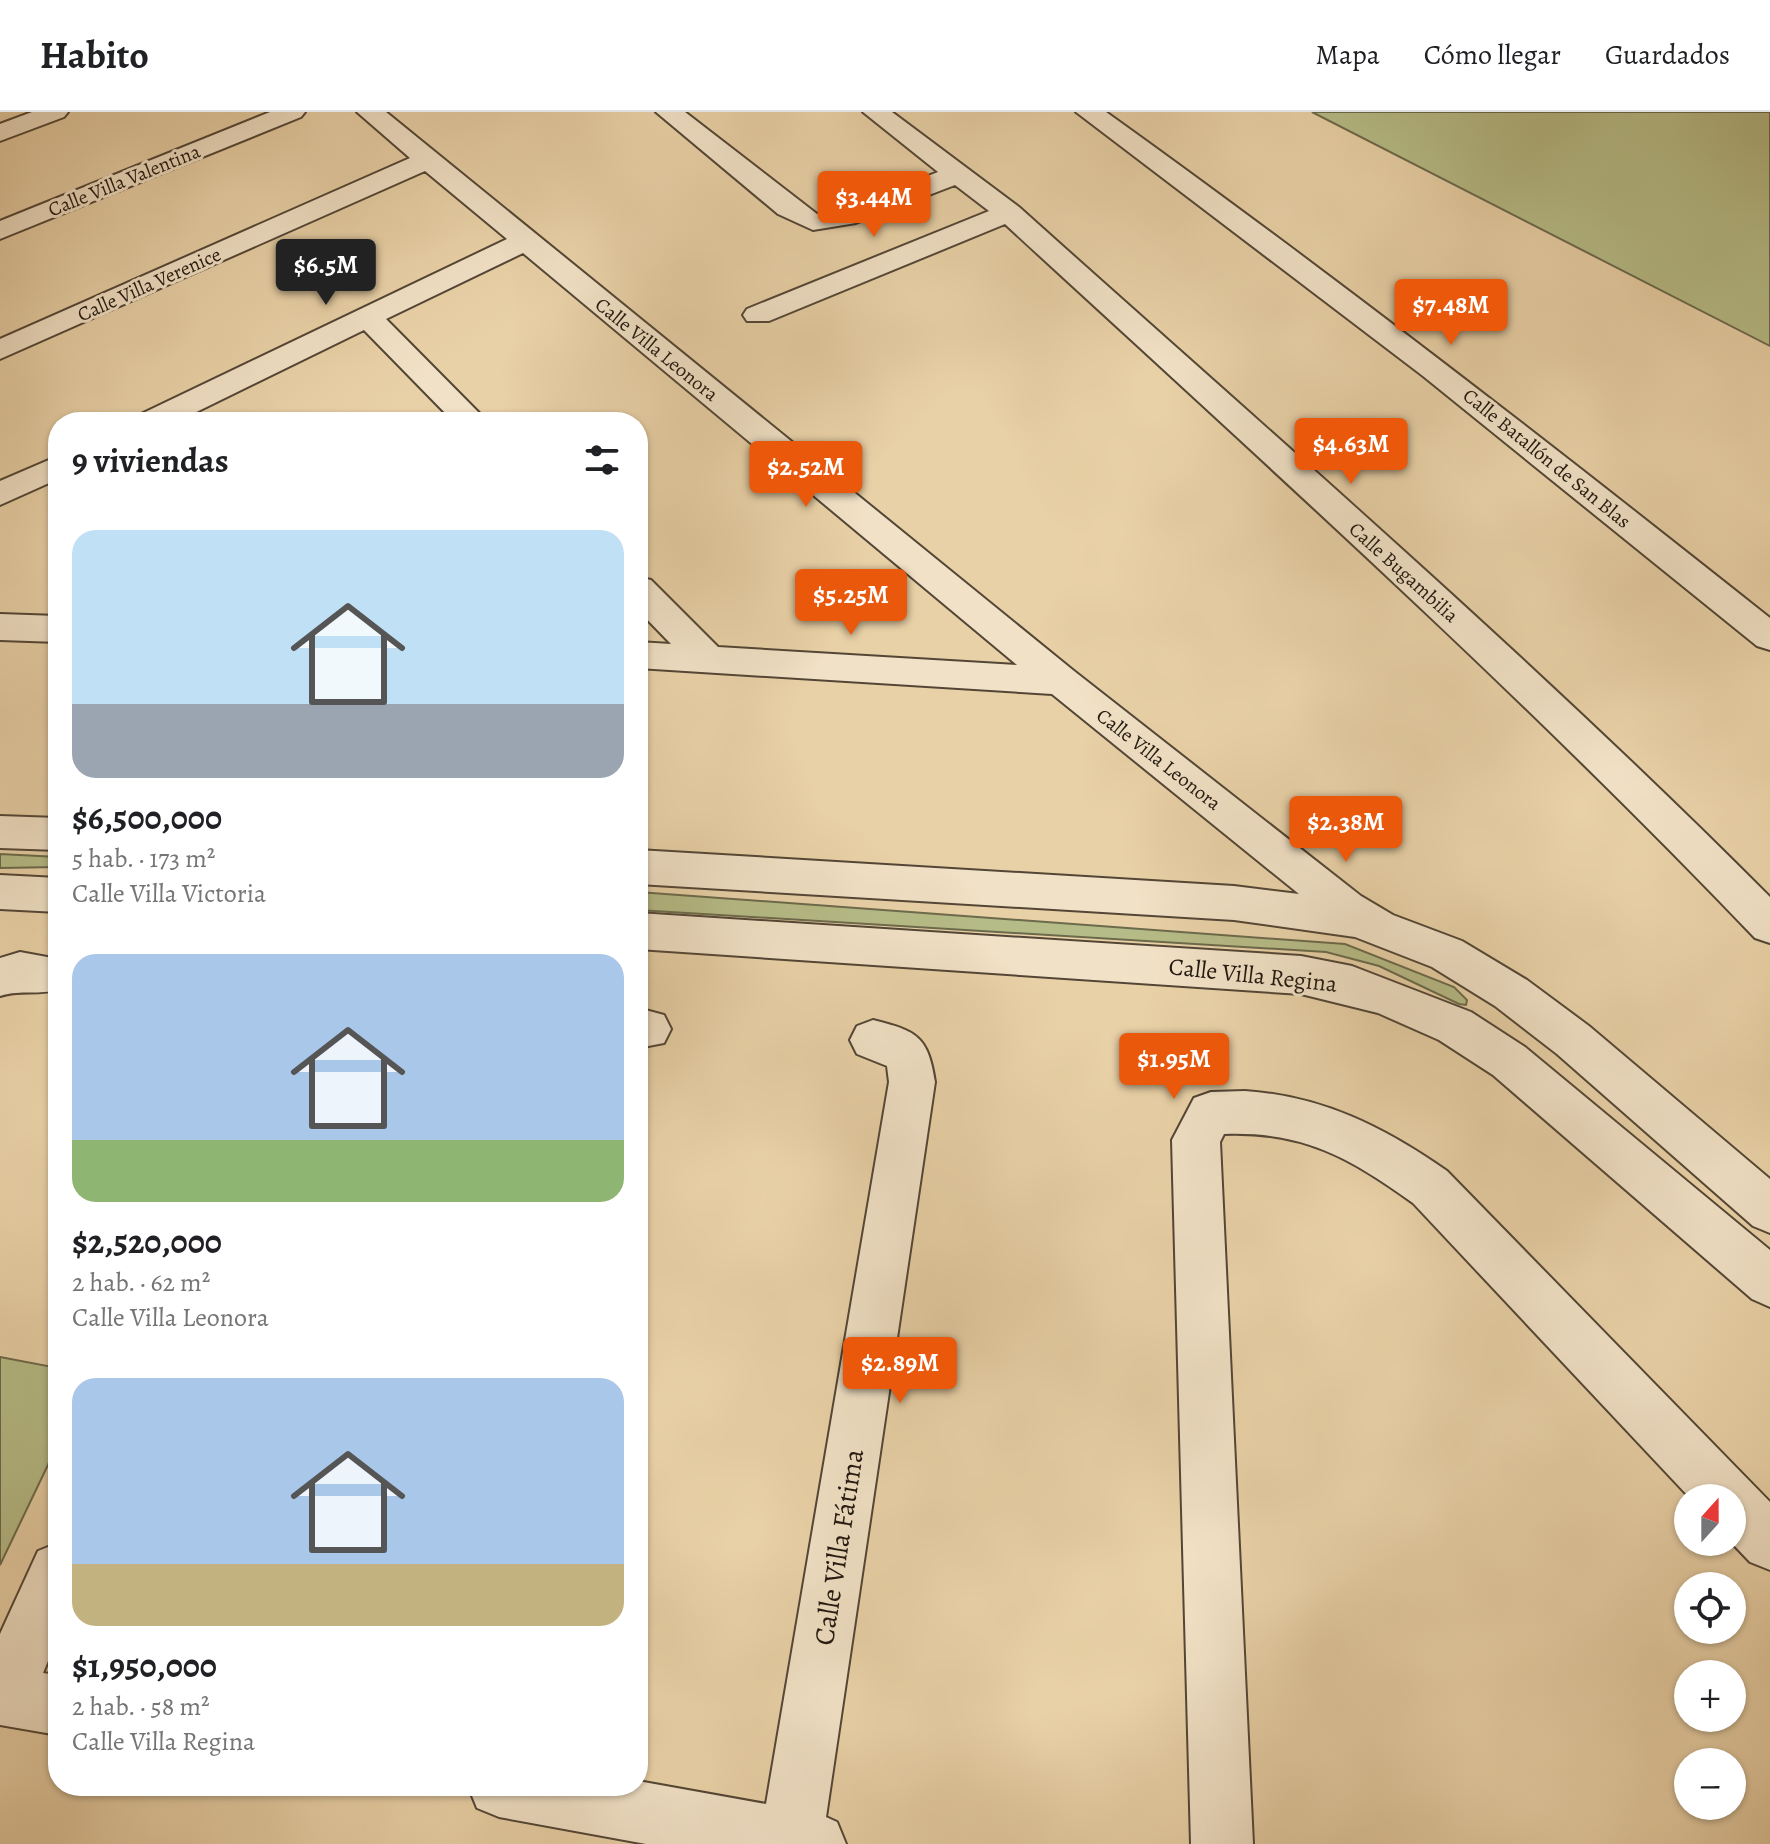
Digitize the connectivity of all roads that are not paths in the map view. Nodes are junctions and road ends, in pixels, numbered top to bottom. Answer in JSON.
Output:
{"nodes":[{"id":1,"x":55,"y":112,"type":"edge"},
{"id":2,"x":292,"y":112,"type":"edge"},
{"id":3,"x":370,"y":112,"type":"edge"},
{"id":4,"x":669,"y":112,"type":"edge"},
{"id":5,"x":876,"y":112,"type":"edge"},
{"id":6,"x":1089,"y":112,"type":"edge"},
{"id":7,"x":0,"y":133,"type":"edge"},
{"id":8,"x":429,"y":159,"type":"junction"},
{"id":9,"x":960,"y":173,"type":"junction"},
{"id":10,"x":1009,"y":213,"type":"junction"},
{"id":11,"x":0,"y":231,"type":"edge"},
{"id":12,"x":525,"y":241,"type":"junction"},
{"id":13,"x":758,"y":315,"type":"dead end"},
{"id":14,"x":367,"y":317,"type":"junction"},
{"id":15,"x":0,"y":350,"type":"edge"},
{"id":16,"x":192,"y":412,"type":"edge"},
{"id":17,"x":462,"y":412,"type":"edge"},
{"id":18,"x":48,"y":471,"type":"edge"},
{"id":19,"x":0,"y":494,"type":"edge"},
{"id":20,"x":648,"y":599,"type":"edge"},
{"id":21,"x":0,"y":627,"type":"edge"},
{"id":22,"x":48,"y":629,"type":"edge"},
{"id":23,"x":1770,"y":637,"type":"edge"},
{"id":24,"x":648,"y":655,"type":"edge"},
{"id":25,"x":707,"y":658,"type":"junction"},
{"id":26,"x":1061,"y":681,"type":"junction"},
{"id":27,"x":0,"y":832,"type":"edge"},
{"id":28,"x":48,"y":834,"type":"edge"},
{"id":29,"x":1281,"y":856,"type":"junction"},
{"id":30,"x":648,"y":868,"type":"edge"},
{"id":31,"x":0,"y":892,"type":"edge"},
{"id":32,"x":48,"y":894,"type":"edge"},
{"id":33,"x":1266,"y":906,"type":"junction"},
{"id":34,"x":1770,"y":925,"type":"edge"},
{"id":35,"x":1377,"y":926,"type":"junction"},
{"id":36,"x":648,"y":932,"type":"edge"},
{"id":37,"x":48,"y":974,"type":"dead end"},
{"id":38,"x":0,"y":977,"type":"edge"},
{"id":39,"x":873,"y":1040,"type":"dead end"},
{"id":40,"x":1770,"y":1210,"type":"edge"},
{"id":41,"x":1770,"y":1282,"type":"edge"},
{"id":42,"x":1715,"y":1484,"type":"edge"},
{"id":43,"x":1746,"y":1517,"type":"edge"},
{"id":44,"x":1770,"y":1542,"type":"edge"},
{"id":45,"x":48,"y":1605,"type":"edge"},
{"id":46,"x":20,"y":1699,"type":"edge"},
{"id":47,"x":553,"y":1796,"type":"edge"},
{"id":48,"x":803,"y":1842,"type":"edge"},
{"id":49,"x":1222,"y":1844,"type":"edge"}],
"edges":[{"from":1,"to":7,"type":"street"},
{"from":2,"to":11,"type":"street","name":"Calle Villa Valentina"},
{"from":3,"to":8,"type":"street","name":"Calle Villa Leonora"},
{"from":4,"to":9,"type":"street"},
{"from":5,"to":9,"type":"street","name":"Calle Bugambilia"},
{"from":6,"to":23,"type":"street","name":"Calle Batallón de San Blas"},
{"from":8,"to":12,"type":"street","name":"Calle Villa Leonora"},
{"from":8,"to":15,"type":"street","name":"Calle Villa Verenice"},
{"from":9,"to":10,"type":"street","name":"Calle Bugambilia"},
{"from":10,"to":13,"type":"street"},
{"from":10,"to":34,"type":"street","name":"Calle Bugambilia"},
{"from":12,"to":14,"type":"street"},
{"from":12,"to":26,"type":"street","name":"Calle Villa Leonora"},
{"from":14,"to":16,"type":"street"},
{"from":14,"to":17,"type":"street"},
{"from":18,"to":19,"type":"street"},
{"from":20,"to":25,"type":"street"},
{"from":21,"to":22,"type":"street"},
{"from":24,"to":25,"type":"street"},
{"from":25,"to":26,"type":"street"},
{"from":26,"to":29,"type":"street","name":"Calle Villa Leonora"},
{"from":27,"to":28,"type":"street"},
{"from":29,"to":33,"type":"street"},
{"from":29,"to":35,"type":"street","name":"Calle Villa Leonora"},
{"from":30,"to":33,"type":"street"},
{"from":31,"to":32,"type":"street"},
{"from":33,"to":35,"type":"street"},
{"from":35,"to":40,"type":"street"},
{"from":36,"to":41,"type":"street","name":"Calle Villa Regina"},
{"from":37,"to":38,"type":"street"},
{"from":39,"to":48,"type":"street","name":"Calle Villa Fátima"},
{"from":42,"to":49,"type":"street"},
{"from":43,"to":44,"type":"street"},
{"from":45,"to":46,"type":"street"},
{"from":47,"to":48,"type":"street"}]}
